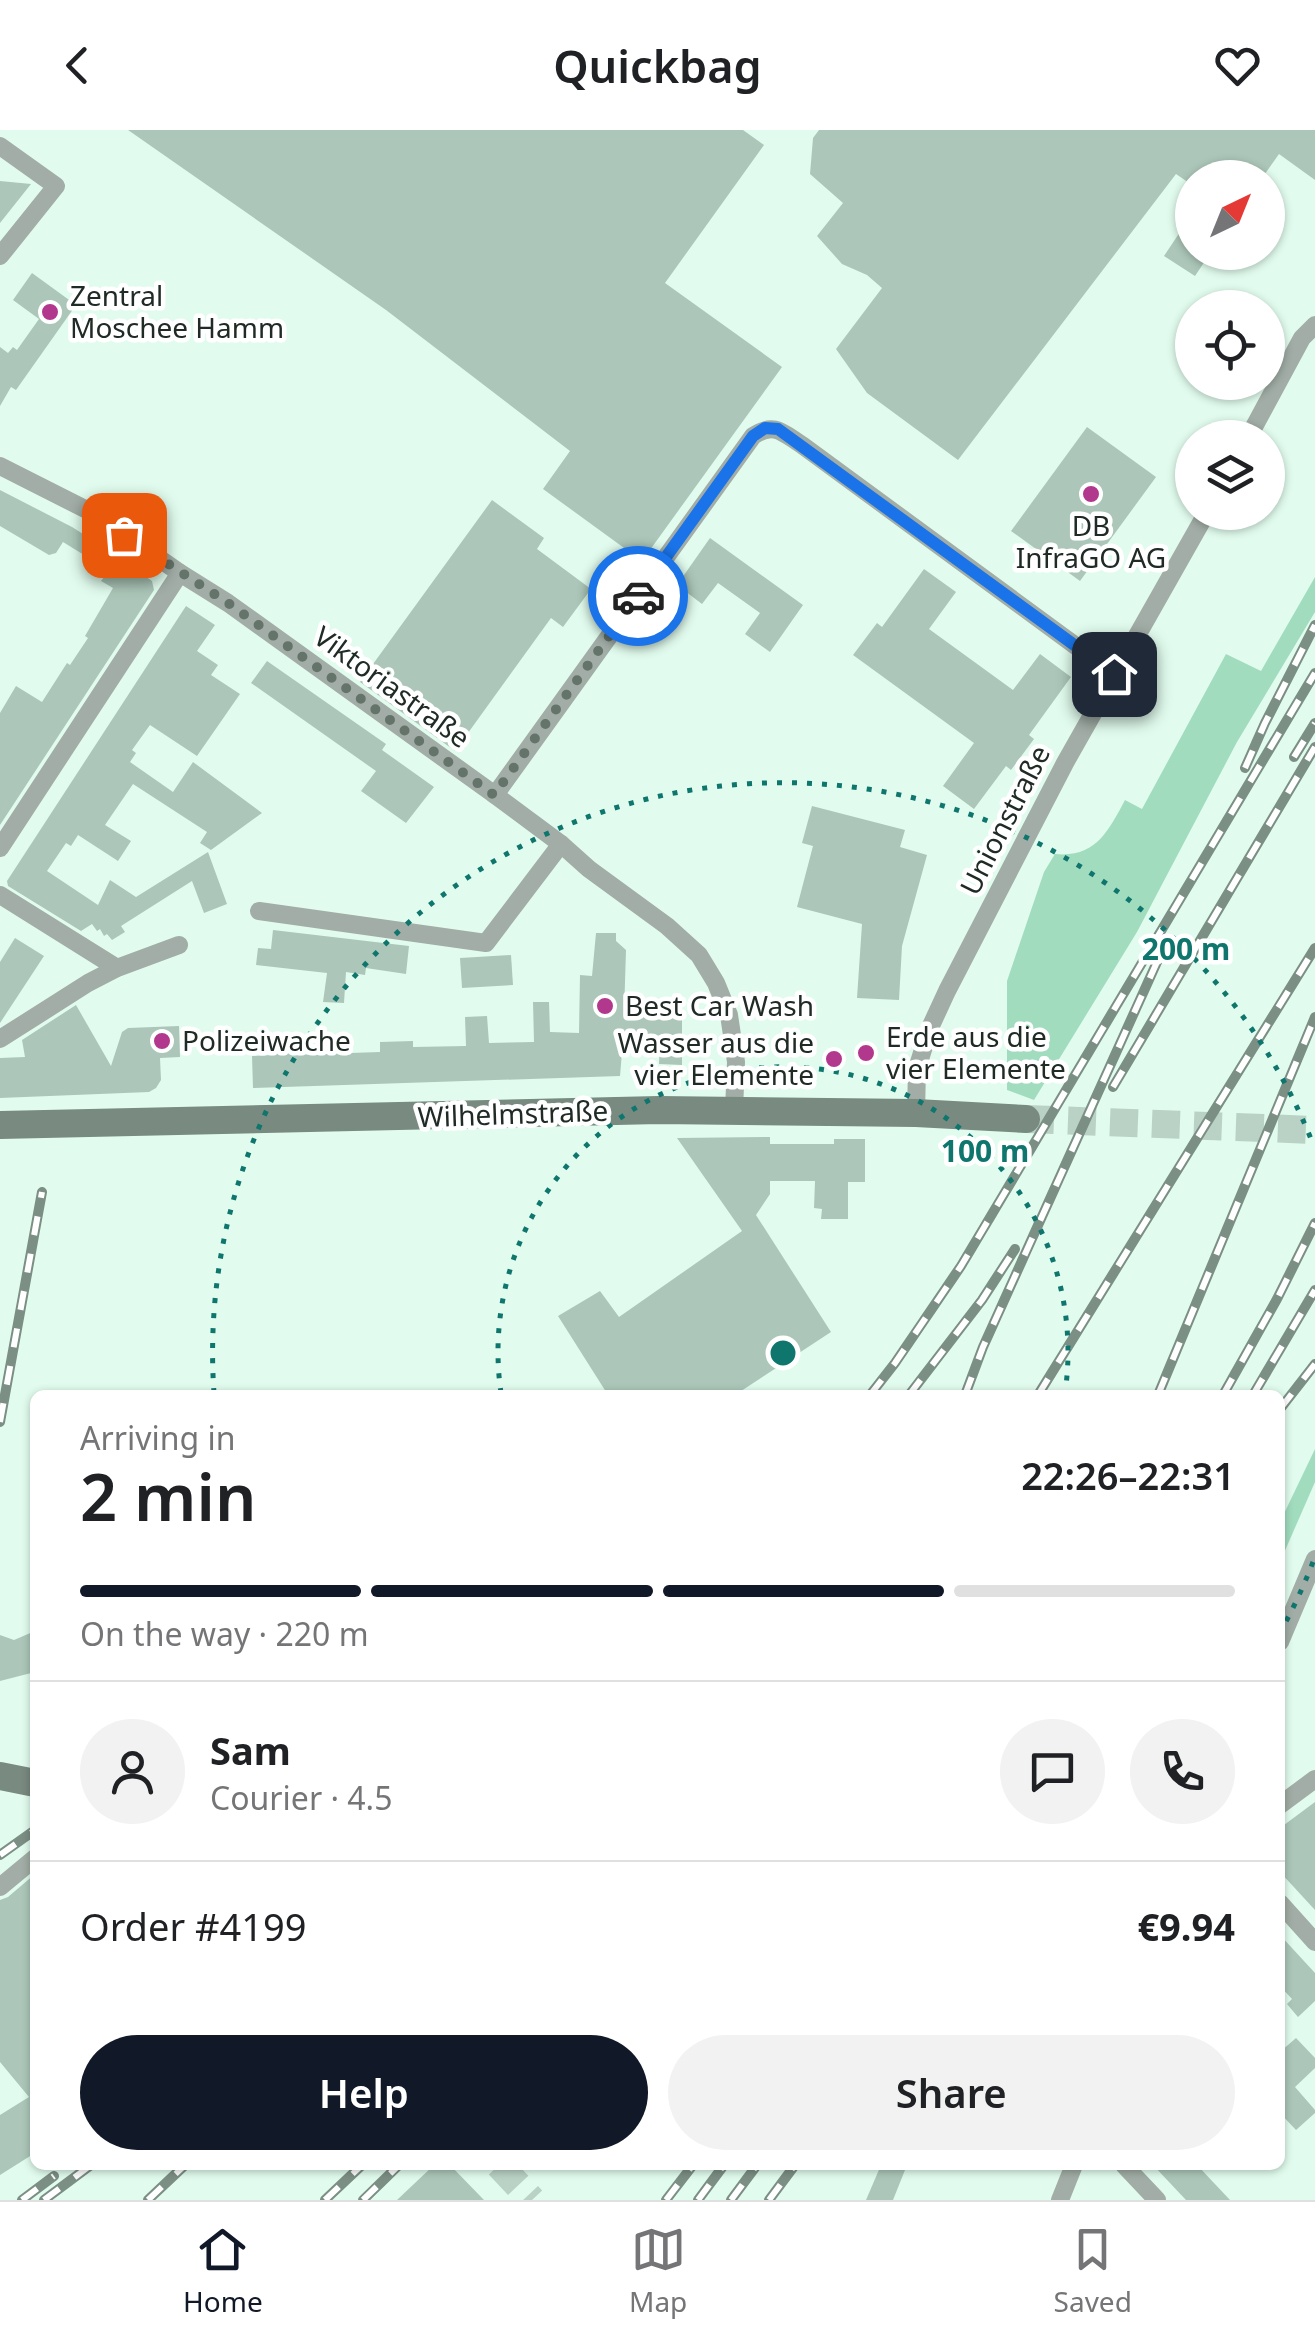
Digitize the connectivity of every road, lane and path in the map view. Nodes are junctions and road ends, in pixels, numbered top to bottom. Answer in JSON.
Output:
{"nodes":[{"id":1,"x":0,"y":146,"type":"edge"},
{"id":2,"x":0,"y":256,"type":"edge"},
{"id":3,"x":1315,"y":326,"type":"edge"},
{"id":4,"x":1258,"y":420,"type":"edge"},
{"id":5,"x":0,"y":466,"type":"edge"},
{"id":6,"x":1196,"y":530,"type":"edge"},
{"id":7,"x":180,"y":573,"type":"junction"},
{"id":8,"x":1114,"y":674,"type":"junction"},
{"id":9,"x":494,"y":795,"type":"junction"},
{"id":10,"x":561,"y":844,"type":"junction"},
{"id":11,"x":0,"y":848,"type":"edge"},
{"id":12,"x":0,"y":895,"type":"edge"},
{"id":13,"x":259,"y":910,"type":"dead end"},
{"id":14,"x":179,"y":945,"type":"dead end"},
{"id":15,"x":117,"y":968,"type":"junction"},
{"id":16,"x":0,"y":1039,"type":"edge"},
{"id":17,"x":734,"y":1110,"type":"junction"},
{"id":18,"x":916,"y":1113,"type":"junction"},
{"id":19,"x":1026,"y":1119,"type":"tunnel mouth"},
{"id":20,"x":0,"y":1125,"type":"edge"},
{"id":21,"x":1315,"y":1559,"type":"edge"},
{"id":22,"x":1285,"y":1630,"type":"edge"},
{"id":23,"x":0,"y":1776,"type":"edge"},
{"id":24,"x":1315,"y":1780,"type":"edge"},
{"id":25,"x":30,"y":1782,"type":"edge"},
{"id":26,"x":1285,"y":1801,"type":"edge"},
{"id":27,"x":30,"y":1862,"type":"edge"},
{"id":28,"x":0,"y":1887,"type":"edge"},
{"id":29,"x":1285,"y":1909,"type":"edge"},
{"id":30,"x":1315,"y":1942,"type":"edge"},
{"id":31,"x":1072,"y":2170,"type":"edge"},
{"id":32,"x":1129,"y":2170,"type":"edge"},
{"id":33,"x":1060,"y":2200,"type":"edge"},
{"id":34,"x":1157,"y":2200,"type":"edge"}],
"edges":[{"from":1,"to":2,"type":"street"},
{"from":3,"to":4,"type":"street"},
{"from":5,"to":7,"type":"street","name":"Viktoriastraße"},
{"from":6,"to":8,"type":"street","name":"Unionstraße"},
{"from":7,"to":9,"type":"street","name":"Viktoriastraße"},
{"from":7,"to":11,"type":"street"},
{"from":8,"to":9,"type":"street"},
{"from":8,"to":18,"type":"street","name":"Unionstraße"},
{"from":9,"to":10,"type":"street","name":"Viktoriastraße"},
{"from":10,"to":13,"type":"street"},
{"from":10,"to":17,"type":"street","name":"Viktoriastraße"},
{"from":12,"to":15,"type":"street"},
{"from":14,"to":15,"type":"street"},
{"from":15,"to":16,"type":"street"},
{"from":17,"to":18,"type":"main road","name":"Wilhelmstraße"},
{"from":17,"to":20,"type":"main road","name":"Wilhelmstraße"},
{"from":18,"to":19,"type":"main road","name":"Wilhelmstraße"},
{"from":21,"to":22,"type":"street"},
{"from":23,"to":25,"type":"main road"},
{"from":24,"to":26,"type":"street"},
{"from":27,"to":28,"type":"street"},
{"from":29,"to":30,"type":"street"},
{"from":31,"to":33,"type":"street"},
{"from":32,"to":34,"type":"street"}]}
